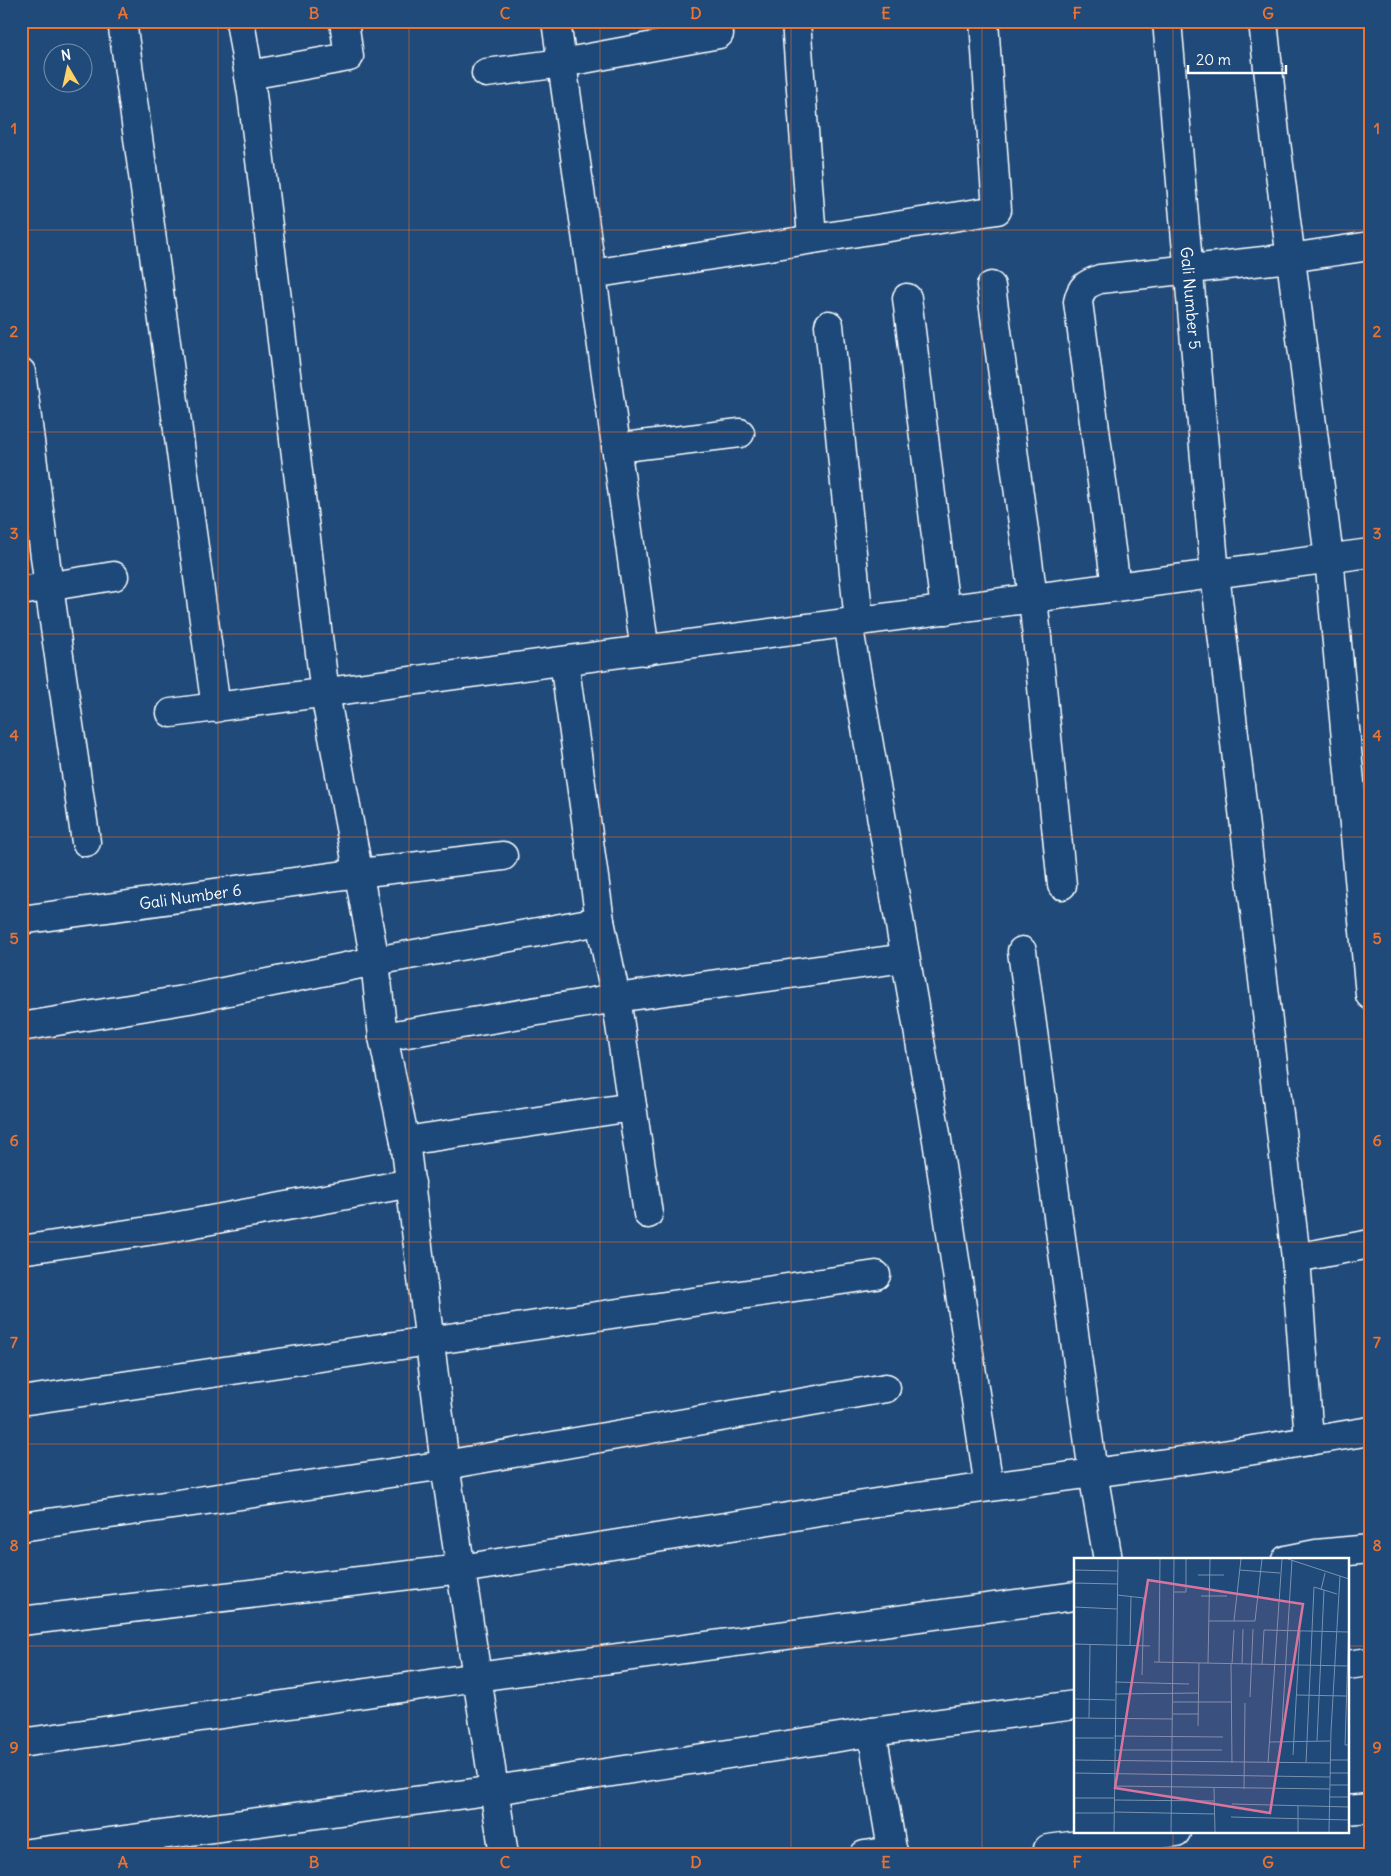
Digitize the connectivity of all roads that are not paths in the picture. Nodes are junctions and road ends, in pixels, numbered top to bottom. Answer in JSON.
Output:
{"nodes":[{"id":1,"x":122,"y":21,"type":"edge"},
{"id":2,"x":240,"y":21,"type":"edge"},
{"id":3,"x":344,"y":21,"type":"edge"},
{"id":4,"x":556,"y":21,"type":"edge"},
{"id":5,"x":796,"y":21,"type":"edge"},
{"id":6,"x":984,"y":21,"type":"edge"},
{"id":7,"x":1167,"y":21,"type":"edge"},
{"id":8,"x":1263,"y":21,"type":"edge"},
{"id":9,"x":719,"y":34,"type":"dead end"},
{"id":10,"x":562,"y":63,"type":"junction"},
{"id":11,"x":486,"y":73,"type":"dead end"},
{"id":12,"x":249,"y":75,"type":"junction"},
{"id":13,"x":812,"y":239,"type":"junction"},
{"id":14,"x":1370,"y":246,"type":"edge"},
{"id":15,"x":1290,"y":258,"type":"junction"},
{"id":16,"x":1189,"y":270,"type":"junction"},
{"id":17,"x":592,"y":274,"type":"junction"},
{"id":18,"x":991,"y":286,"type":"dead end"},
{"id":19,"x":907,"y":298,"type":"dead end"},
{"id":20,"x":829,"y":325,"type":"dead end"},
{"id":21,"x":21,"y":372,"type":"edge"},
{"id":22,"x":740,"y":433,"type":"dead end"},
{"id":23,"x":616,"y":448,"type":"junction"},
{"id":24,"x":1370,"y":553,"type":"edge"},
{"id":25,"x":1329,"y":558,"type":"junction"},
{"id":26,"x":1215,"y":574,"type":"junction"},
{"id":27,"x":114,"y":576,"type":"dead end"},
{"id":28,"x":49,"y":587,"type":"junction"},
{"id":29,"x":1116,"y":587,"type":"junction"},
{"id":30,"x":21,"y":591,"type":"edge"},
{"id":31,"x":1033,"y":598,"type":"junction"},
{"id":32,"x":945,"y":610,"type":"junction"},
{"id":33,"x":854,"y":622,"type":"junction"},
{"id":34,"x":645,"y":651,"type":"junction"},
{"id":35,"x":564,"y":661,"type":"junction"},
{"id":36,"x":326,"y":694,"type":"junction"},
{"id":37,"x":216,"y":708,"type":"junction"},
{"id":38,"x":171,"y":713,"type":"dead end"},
{"id":39,"x":86,"y":842,"type":"dead end"},
{"id":40,"x":503,"y":856,"type":"dead end"},
{"id":41,"x":359,"y":873,"type":"junction"},
{"id":42,"x":1062,"y":885,"type":"dead end"},
{"id":43,"x":21,"y":920,"type":"edge"},
{"id":44,"x":600,"y":921,"type":"junction"},
{"id":45,"x":1022,"y":951,"type":"dead end"},
{"id":46,"x":905,"y":958,"type":"junction"},
{"id":47,"x":376,"y":960,"type":"junction"},
{"id":48,"x":1370,"y":995,"type":"edge"},
{"id":49,"x":616,"y":998,"type":"junction"},
{"id":50,"x":21,"y":1027,"type":"edge"},
{"id":51,"x":383,"y":1037,"type":"junction"},
{"id":52,"x":632,"y":1107,"type":"junction"},
{"id":53,"x":406,"y":1141,"type":"junction"},
{"id":54,"x":411,"y":1183,"type":"junction"},
{"id":55,"x":648,"y":1214,"type":"dead end"},
{"id":56,"x":1370,"y":1244,"type":"edge"},
{"id":57,"x":21,"y":1250,"type":"edge"},
{"id":58,"x":1296,"y":1258,"type":"junction"},
{"id":59,"x":876,"y":1275,"type":"dead end"},
{"id":60,"x":430,"y":1342,"type":"junction"},
{"id":61,"x":886,"y":1388,"type":"dead end"},
{"id":62,"x":21,"y":1401,"type":"edge"},
{"id":63,"x":1370,"y":1431,"type":"edge"},
{"id":64,"x":1309,"y":1441,"type":"junction"},
{"id":65,"x":445,"y":1465,"type":"junction"},
{"id":66,"x":1093,"y":1473,"type":"junction"},
{"id":67,"x":989,"y":1488,"type":"junction"},
{"id":68,"x":21,"y":1527,"type":"edge"},
{"id":69,"x":1370,"y":1549,"type":"edge"},
{"id":70,"x":1108,"y":1558,"type":"edge"},
{"id":71,"x":1296,"y":1558,"type":"edge"},
{"id":72,"x":461,"y":1569,"type":"junction"},
{"id":73,"x":1074,"y":1596,"type":"edge"},
{"id":74,"x":21,"y":1621,"type":"edge"},
{"id":75,"x":1370,"y":1662,"type":"edge"},
{"id":76,"x":1348,"y":1665,"type":"edge"},
{"id":77,"x":477,"y":1677,"type":"junction"},
{"id":78,"x":1074,"y":1705,"type":"edge"},
{"id":79,"x":872,"y":1732,"type":"junction"},
{"id":80,"x":21,"y":1743,"type":"edge"},
{"id":81,"x":495,"y":1790,"type":"junction"},
{"id":82,"x":1370,"y":1808,"type":"edge"},
{"id":83,"x":1348,"y":1810,"type":"edge"},
{"id":84,"x":1161,"y":1834,"type":"edge"},
{"id":85,"x":1048,"y":1849,"type":"dead end"},
{"id":86,"x":893,"y":1853,"type":"edge"},
{"id":87,"x":21,"y":1854,"type":"edge"},
{"id":88,"x":504,"y":1855,"type":"edge"},
{"id":89,"x":864,"y":1855,"type":"edge"}],
"edges":[{"from":1,"to":37,"type":"street"},
{"from":2,"to":12,"type":"street"},
{"from":3,"to":12,"type":"street"},
{"from":4,"to":10,"type":"street"},
{"from":5,"to":13,"type":"street"},
{"from":6,"to":13,"type":"street"},
{"from":7,"to":16,"type":"street","name":"Gali Number 5"},
{"from":8,"to":15,"type":"street"},
{"from":9,"to":10,"type":"street"},
{"from":10,"to":11,"type":"street"},
{"from":10,"to":17,"type":"street"},
{"from":12,"to":36,"type":"street"},
{"from":13,"to":17,"type":"street"},
{"from":14,"to":15,"type":"street"},
{"from":15,"to":16,"type":"street"},
{"from":15,"to":25,"type":"street"},
{"from":16,"to":26,"type":"street","name":"Gali Number 5"},
{"from":16,"to":29,"type":"street"},
{"from":17,"to":23,"type":"street"},
{"from":18,"to":31,"type":"street"},
{"from":19,"to":32,"type":"street"},
{"from":20,"to":33,"type":"street"},
{"from":21,"to":28,"type":"street"},
{"from":22,"to":23,"type":"street"},
{"from":23,"to":34,"type":"street"},
{"from":24,"to":25,"type":"street"},
{"from":25,"to":26,"type":"street"},
{"from":25,"to":48,"type":"street"},
{"from":26,"to":29,"type":"street"},
{"from":26,"to":58,"type":"street","name":"Gali Number 5"},
{"from":27,"to":28,"type":"street"},
{"from":28,"to":30,"type":"street"},
{"from":28,"to":39,"type":"street"},
{"from":29,"to":31,"type":"street"},
{"from":31,"to":32,"type":"street"},
{"from":31,"to":42,"type":"street"},
{"from":32,"to":33,"type":"street"},
{"from":33,"to":34,"type":"street"},
{"from":33,"to":46,"type":"street"},
{"from":34,"to":35,"type":"street"},
{"from":35,"to":36,"type":"street"},
{"from":35,"to":44,"type":"street"},
{"from":36,"to":37,"type":"street"},
{"from":36,"to":41,"type":"street"},
{"from":37,"to":38,"type":"street"},
{"from":40,"to":41,"type":"street","name":"Gali Number 6"},
{"from":41,"to":43,"type":"street","name":"Gali Number 6"},
{"from":41,"to":47,"type":"street"},
{"from":44,"to":47,"type":"street"},
{"from":44,"to":49,"type":"street"},
{"from":45,"to":66,"type":"street"},
{"from":46,"to":49,"type":"street"},
{"from":46,"to":67,"type":"street"},
{"from":47,"to":50,"type":"street"},
{"from":47,"to":51,"type":"street"},
{"from":49,"to":51,"type":"street"},
{"from":49,"to":52,"type":"street"},
{"from":51,"to":53,"type":"street"},
{"from":52,"to":53,"type":"street"},
{"from":52,"to":55,"type":"street"},
{"from":53,"to":54,"type":"street"},
{"from":54,"to":57,"type":"street"},
{"from":54,"to":60,"type":"street"},
{"from":56,"to":58,"type":"street"},
{"from":58,"to":64,"type":"street","name":"Gali Number 5"},
{"from":59,"to":60,"type":"street"},
{"from":60,"to":62,"type":"street"},
{"from":60,"to":65,"type":"street"},
{"from":61,"to":65,"type":"street"},
{"from":63,"to":64,"type":"street"},
{"from":64,"to":66,"type":"street"},
{"from":65,"to":68,"type":"street"},
{"from":65,"to":72,"type":"street"},
{"from":66,"to":67,"type":"street"},
{"from":66,"to":70,"type":"street"},
{"from":67,"to":72,"type":"street"},
{"from":69,"to":71,"type":"street"},
{"from":72,"to":74,"type":"street"},
{"from":72,"to":77,"type":"street"},
{"from":73,"to":77,"type":"street"},
{"from":75,"to":76,"type":"street"},
{"from":77,"to":80,"type":"street"},
{"from":77,"to":81,"type":"street"},
{"from":78,"to":79,"type":"street"},
{"from":79,"to":81,"type":"street"},
{"from":79,"to":86,"type":"street"},
{"from":81,"to":87,"type":"street"},
{"from":81,"to":88,"type":"street"},
{"from":82,"to":83,"type":"street"},
{"from":84,"to":85,"type":"street"},
{"from":86,"to":89,"type":"street"}]}
